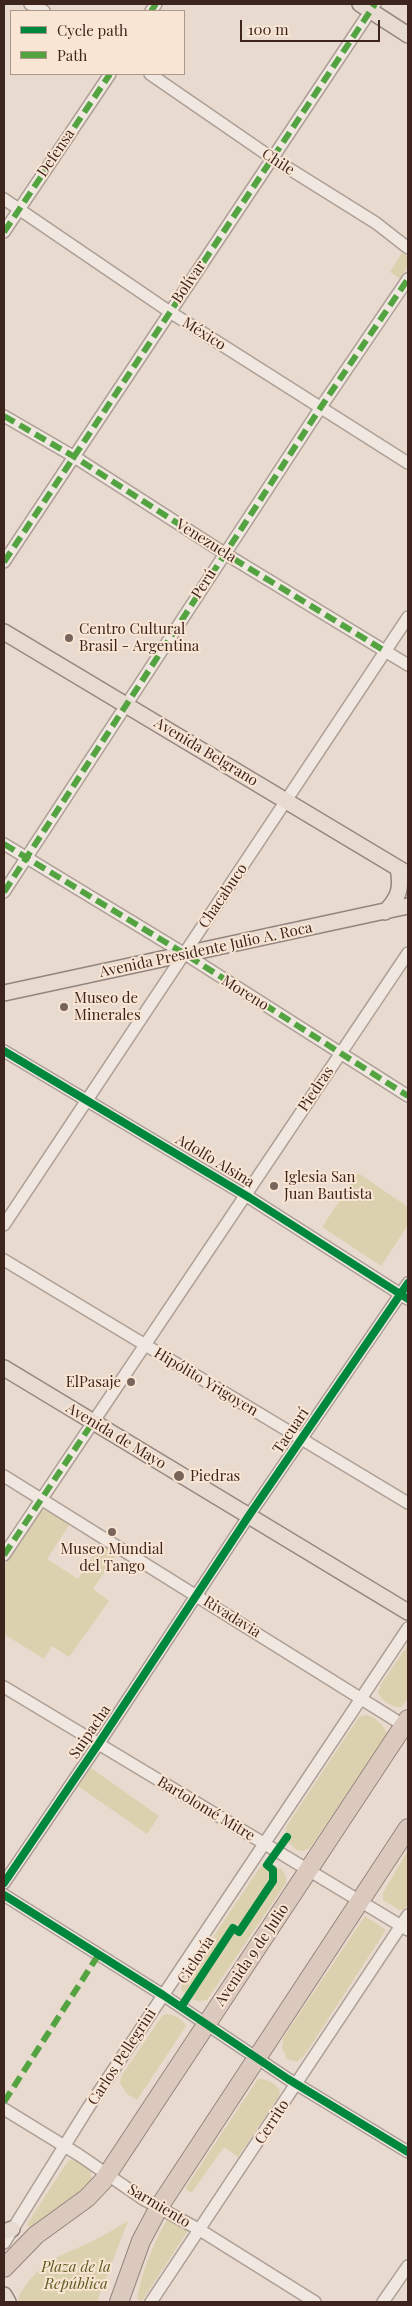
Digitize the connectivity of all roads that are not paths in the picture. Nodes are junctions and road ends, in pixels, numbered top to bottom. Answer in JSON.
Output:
{"nodes":[{"id":1,"x":30,"y":4,"type":"edge"},
{"id":2,"x":369,"y":6,"type":"edge"},
{"id":3,"x":42,"y":10,"type":"edge"},
{"id":4,"x":408,"y":35,"type":"edge"},
{"id":5,"x":109,"y":75,"type":"edge"},
{"id":6,"x":151,"y":75,"type":"edge"},
{"id":7,"x":272,"y":158,"type":"junction"},
{"id":8,"x":4,"y":199,"type":"edge"},
{"id":9,"x":18,"y":209,"type":"junction"},
{"id":10,"x":4,"y":232,"type":"edge"},
{"id":11,"x":408,"y":248,"type":"edge"},
{"id":12,"x":408,"y":279,"type":"edge"},
{"id":13,"x":170,"y":312,"type":"junction"},
{"id":14,"x":321,"y":407,"type":"junction"},
{"id":15,"x":4,"y":416,"type":"edge"},
{"id":16,"x":73,"y":456,"type":"junction"},
{"id":17,"x":408,"y":463,"type":"edge"},
{"id":18,"x":224,"y":553,"type":"junction"},
{"id":19,"x":4,"y":562,"type":"edge"},
{"id":20,"x":408,"y":617,"type":"edge"},
{"id":21,"x":4,"y":632,"type":"edge"},
{"id":22,"x":385,"y":651,"type":"junction"},
{"id":23,"x":408,"y":666,"type":"edge"},
{"id":24,"x":125,"y":704,"type":"junction"},
{"id":25,"x":287,"y":801,"type":"junction"},
{"id":26,"x":4,"y":844,"type":"edge"},
{"id":27,"x":26,"y":858,"type":"junction"},
{"id":28,"x":403,"y":871,"type":"edge"},
{"id":29,"x":4,"y":892,"type":"edge"},
{"id":30,"x":408,"y":906,"type":"edge"},
{"id":31,"x":386,"y":912,"type":"junction"},
{"id":32,"x":408,"y":953,"type":"edge"},
{"id":33,"x":185,"y":954,"type":"junction"},
{"id":34,"x":4,"y":993,"type":"edge"},
{"id":35,"x":4,"y":1051,"type":"edge"},
{"id":36,"x":341,"y":1053,"type":"junction"},
{"id":37,"x":408,"y":1096,"type":"edge"},
{"id":38,"x":87,"y":1100,"type":"junction"},
{"id":39,"x":244,"y":1195,"type":"junction"},
{"id":40,"x":4,"y":1225,"type":"edge"},
{"id":41,"x":4,"y":1260,"type":"edge"},
{"id":42,"x":408,"y":1283,"type":"edge"},
{"id":43,"x":404,"y":1297,"type":"edge"},
{"id":44,"x":144,"y":1345,"type":"junction"},
{"id":45,"x":4,"y":1368,"type":"edge"},
{"id":46,"x":93,"y":1422,"type":"junction"},
{"id":47,"x":301,"y":1440,"type":"junction"},
{"id":48,"x":4,"y":1476,"type":"edge"},
{"id":49,"x":41,"y":1500,"type":"junction"},
{"id":50,"x":408,"y":1503,"type":"edge"},
{"id":51,"x":248,"y":1517,"type":"junction"},
{"id":52,"x":4,"y":1555,"type":"edge"},
{"id":53,"x":197,"y":1595,"type":"junction"},
{"id":54,"x":408,"y":1612,"type":"edge"},
{"id":55,"x":408,"y":1628,"type":"edge"},
{"id":56,"x":4,"y":1687,"type":"edge"},
{"id":57,"x":362,"y":1698,"type":"junction"},
{"id":58,"x":407,"y":1724,"type":"edge"},
{"id":59,"x":99,"y":1743,"type":"junction"},
{"id":60,"x":408,"y":1828,"type":"edge"},
{"id":61,"x":264,"y":1844,"type":"junction"},
{"id":62,"x":308,"y":1870,"type":"junction"},
{"id":63,"x":4,"y":1883,"type":"edge"},
{"id":64,"x":4,"y":1895,"type":"edge"},
{"id":65,"x":360,"y":1901,"type":"junction"},
{"id":66,"x":408,"y":1915,"type":"edge"},
{"id":67,"x":405,"y":1928,"type":"edge"},
{"id":68,"x":163,"y":1995,"type":"junction"},
{"id":69,"x":206,"y":2024,"type":"junction"},
{"id":70,"x":258,"y":2059,"type":"junction"},
{"id":71,"x":297,"y":2084,"type":"junction"},
{"id":72,"x":4,"y":2110,"type":"edge"},
{"id":73,"x":65,"y":2146,"type":"junction"},
{"id":74,"x":408,"y":2152,"type":"edge"},
{"id":75,"x":108,"y":2174,"type":"junction"},
{"id":76,"x":159,"y":2207,"type":"junction"},
{"id":77,"x":8,"y":2230,"type":"edge"},
{"id":78,"x":200,"y":2230,"type":"junction"},
{"id":79,"x":4,"y":2244,"type":"edge"},
{"id":80,"x":408,"y":2266,"type":"edge"},
{"id":81,"x":4,"y":2268,"type":"edge"},
{"id":82,"x":4,"y":2295,"type":"edge"},
{"id":83,"x":8,"y":2302,"type":"edge"},
{"id":84,"x":120,"y":2302,"type":"edge"},
{"id":85,"x":151,"y":2302,"type":"edge"},
{"id":86,"x":315,"y":2302,"type":"edge"},
{"id":87,"x":383,"y":2302,"type":"edge"}],
"edges":[{"from":1,"to":3,"type":"street"},
{"from":2,"to":4,"type":"main road"},
{"from":2,"to":7,"type":"street","name":"Bolívar"},
{"from":5,"to":9,"type":"street","name":"Defensa"},
{"from":6,"to":7,"type":"street","name":"Chile"},
{"from":7,"to":11,"type":"street","name":"Chile"},
{"from":7,"to":13,"type":"street","name":"Bolívar"},
{"from":8,"to":9,"type":"street","name":"México"},
{"from":9,"to":10,"type":"street","name":"Defensa"},
{"from":9,"to":13,"type":"street","name":"México"},
{"from":12,"to":14,"type":"street","name":"Perú"},
{"from":13,"to":14,"type":"street","name":"México"},
{"from":13,"to":16,"type":"street","name":"Bolívar"},
{"from":14,"to":17,"type":"street","name":"México"},
{"from":14,"to":18,"type":"street","name":"Perú"},
{"from":15,"to":16,"type":"street","name":"Venezuela"},
{"from":16,"to":18,"type":"street","name":"Venezuela"},
{"from":16,"to":19,"type":"street","name":"Bolívar"},
{"from":18,"to":22,"type":"street","name":"Venezuela"},
{"from":18,"to":24,"type":"street","name":"Perú"},
{"from":20,"to":22,"type":"street","name":"Chacabuco"},
{"from":21,"to":24,"type":"main road","name":"Avenida Belgrano"},
{"from":22,"to":23,"type":"street","name":"Venezuela"},
{"from":22,"to":25,"type":"street","name":"Chacabuco"},
{"from":24,"to":25,"type":"main road","name":"Avenida Belgrano"},
{"from":24,"to":27,"type":"street","name":"Perú"},
{"from":25,"to":28,"type":"main road","name":"Avenida Belgrano"},
{"from":25,"to":33,"type":"street","name":"Chacabuco"},
{"from":26,"to":27,"type":"street","name":"Moreno"},
{"from":27,"to":29,"type":"street","name":"Perú"},
{"from":27,"to":33,"type":"street","name":"Moreno"},
{"from":28,"to":31,"type":"main road"},
{"from":30,"to":31,"type":"main road","name":"Avenida Presidente Julio A. Roca"},
{"from":31,"to":33,"type":"main road","name":"Avenida Presidente Julio A. Roca"},
{"from":32,"to":36,"type":"street","name":"Piedras"},
{"from":33,"to":34,"type":"main road","name":"Avenida Presidente Julio A. Roca"},
{"from":33,"to":36,"type":"street","name":"Moreno"},
{"from":33,"to":38,"type":"street","name":"Chacabuco"},
{"from":35,"to":38,"type":"street","name":"Adolfo Alsina"},
{"from":36,"to":37,"type":"street","name":"Moreno"},
{"from":36,"to":39,"type":"street","name":"Piedras"},
{"from":38,"to":39,"type":"street","name":"Adolfo Alsina"},
{"from":38,"to":40,"type":"street","name":"Chacabuco"},
{"from":39,"to":43,"type":"street","name":"Adolfo Alsina"},
{"from":39,"to":44,"type":"street","name":"Piedras"},
{"from":41,"to":44,"type":"street","name":"Hipólito Yrigoyen"},
{"from":42,"to":43,"type":"street","name":"Tacuarí"},
{"from":43,"to":47,"type":"street","name":"Tacuarí"},
{"from":44,"to":46,"type":"street","name":"Piedras"},
{"from":44,"to":47,"type":"street","name":"Hipólito Yrigoyen"},
{"from":45,"to":46,"type":"main road","name":"Avenida de Mayo"},
{"from":46,"to":49,"type":"street","name":"Piedras"},
{"from":46,"to":51,"type":"main road","name":"Avenida de Mayo"},
{"from":47,"to":50,"type":"street","name":"Hipólito Yrigoyen"},
{"from":47,"to":51,"type":"street","name":"Tacuarí"},
{"from":48,"to":49,"type":"street","name":"Rivadavia"},
{"from":49,"to":52,"type":"street","name":"Piedras"},
{"from":49,"to":53,"type":"street","name":"Rivadavia"},
{"from":51,"to":53,"type":"street","name":"Tacuarí"},
{"from":51,"to":54,"type":"main road","name":"Avenida de Mayo"},
{"from":53,"to":57,"type":"street","name":"Rivadavia"},
{"from":53,"to":59,"type":"street","name":"Suipacha"},
{"from":55,"to":57,"type":"street","name":"Carlos Pellegrini"},
{"from":56,"to":59,"type":"street","name":"Bartolomé Mitre"},
{"from":57,"to":58,"type":"street","name":"Rivadavia"},
{"from":57,"to":61,"type":"street","name":"Carlos Pellegrini"},
{"from":58,"to":62,"type":"highway","name":"Avenida 9 de Julio"},
{"from":59,"to":61,"type":"street","name":"Bartolomé Mitre"},
{"from":59,"to":63,"type":"street","name":"Suipacha"},
{"from":60,"to":65,"type":"highway"},
{"from":61,"to":62,"type":"street","name":"Bartolomé Mitre"},
{"from":61,"to":68,"type":"street","name":"Carlos Pellegrini"},
{"from":62,"to":65,"type":"street","name":"Bartolomé Mitre"},
{"from":62,"to":69,"type":"highway","name":"Avenida 9 de Julio"},
{"from":64,"to":68,"type":"street"},
{"from":65,"to":67,"type":"street","name":"Bartolomé Mitre"},
{"from":65,"to":70,"type":"highway"},
{"from":66,"to":67,"type":"street","name":"Cerrito"},
{"from":67,"to":71,"type":"street","name":"Cerrito"},
{"from":68,"to":69,"type":"street"},
{"from":68,"to":73,"type":"street","name":"Carlos Pellegrini"},
{"from":69,"to":70,"type":"street"},
{"from":69,"to":75,"type":"highway","name":"Avenida 9 de Julio"},
{"from":70,"to":71,"type":"street"},
{"from":70,"to":76,"type":"highway"},
{"from":71,"to":74,"type":"street"},
{"from":71,"to":78,"type":"street","name":"Cerrito"},
{"from":72,"to":73,"type":"street","name":"Sarmiento"},
{"from":73,"to":75,"type":"street","name":"Sarmiento"},
{"from":73,"to":77,"type":"street","name":"Carlos Pellegrini"},
{"from":75,"to":76,"type":"street","name":"Sarmiento"},
{"from":75,"to":81,"type":"highway","name":"Avenida 9 de Julio"},
{"from":76,"to":78,"type":"street","name":"Sarmiento"},
{"from":76,"to":84,"type":"highway"},
{"from":77,"to":79,"type":"street","name":"Carlos Pellegrini"},
{"from":78,"to":85,"type":"street","name":"Cerrito"},
{"from":78,"to":86,"type":"street","name":"Sarmiento"},
{"from":80,"to":87,"type":"street"},
{"from":82,"to":83,"type":"main road"}]}
